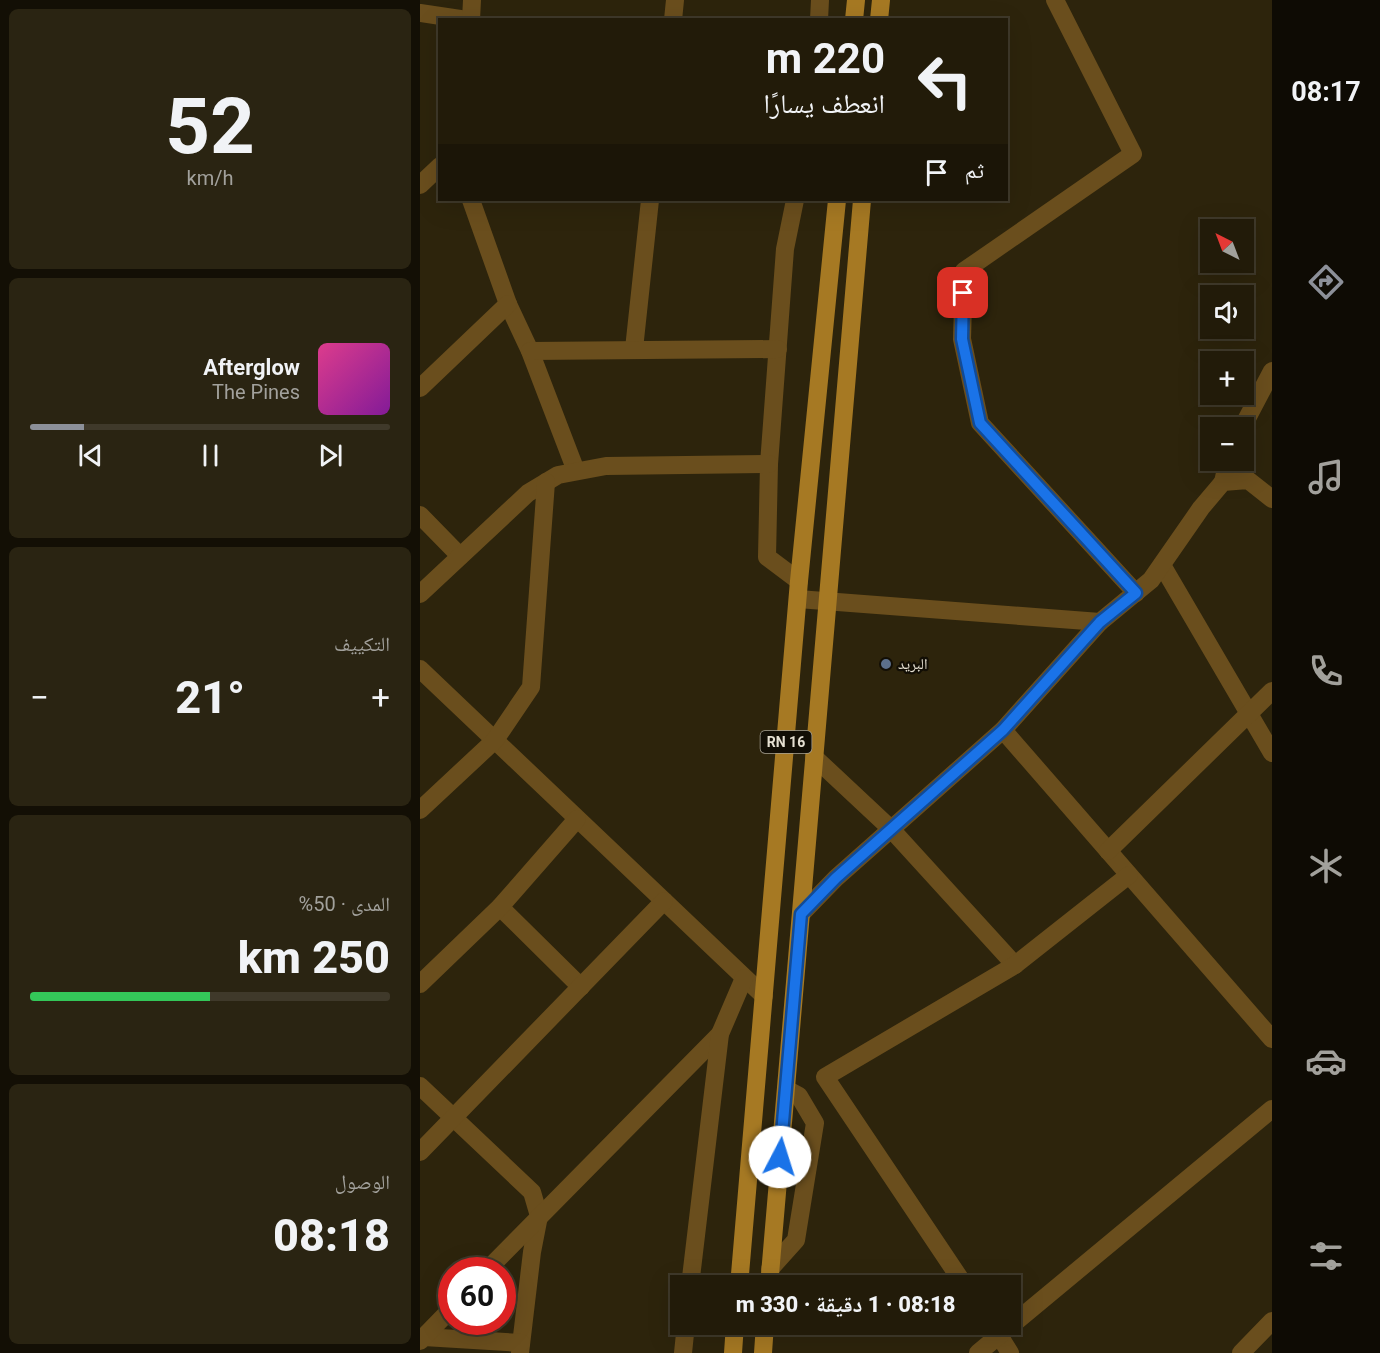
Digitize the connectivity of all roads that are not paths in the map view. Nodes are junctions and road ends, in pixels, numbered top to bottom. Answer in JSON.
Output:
{"nodes":[{"id":1,"x":472,"y":0,"type":"edge"},
{"id":2,"x":675,"y":0,"type":"edge"},
{"id":3,"x":820,"y":0,"type":"edge"},
{"id":4,"x":856,"y":0,"type":"edge"},
{"id":5,"x":881,"y":0,"type":"edge"},
{"id":6,"x":1055,"y":0,"type":"edge"},
{"id":7,"x":420,"y":14,"type":"edge"},
{"id":8,"x":453,"y":18,"type":"edge"},
{"id":9,"x":469,"y":18,"type":"edge"},
{"id":10,"x":673,"y":18,"type":"edge"},
{"id":11,"x":819,"y":18,"type":"edge"},
{"id":12,"x":854,"y":18,"type":"edge"},
{"id":13,"x":879,"y":18,"type":"edge"},
{"id":14,"x":438,"y":168,"type":"edge"},
{"id":15,"x":420,"y":185,"type":"edge"},
{"id":16,"x":471,"y":201,"type":"edge"},
{"id":17,"x":650,"y":201,"type":"edge"},
{"id":18,"x":795,"y":201,"type":"edge"},
{"id":19,"x":837,"y":201,"type":"edge"},
{"id":20,"x":862,"y":201,"type":"edge"},
{"id":21,"x":508,"y":304,"type":"junction"},
{"id":22,"x":634,"y":349,"type":"junction"},
{"id":23,"x":778,"y":349,"type":"junction"},
{"id":24,"x":530,"y":351,"type":"junction"},
{"id":25,"x":1272,"y":371,"type":"edge"},
{"id":26,"x":420,"y":388,"type":"edge"},
{"id":27,"x":1248,"y":417,"type":"edge"},
{"id":28,"x":770,"y":464,"type":"junction"},
{"id":29,"x":576,"y":471,"type":"junction"},
{"id":30,"x":1226,"y":471,"type":"edge"},
{"id":31,"x":546,"y":482,"type":"junction"},
{"id":32,"x":1223,"y":482,"type":"junction"},
{"id":33,"x":1272,"y":499,"type":"edge"},
{"id":34,"x":420,"y":515,"type":"edge"},
{"id":35,"x":460,"y":556,"type":"junction"},
{"id":36,"x":1162,"y":565,"type":"junction"},
{"id":37,"x":798,"y":590,"type":"junction"},
{"id":38,"x":1136,"y":593,"type":"junction"},
{"id":39,"x":420,"y":594,"type":"edge"},
{"id":40,"x":827,"y":602,"type":"junction"},
{"id":41,"x":1100,"y":622,"type":"junction"},
{"id":42,"x":420,"y":669,"type":"edge"},
{"id":43,"x":1272,"y":691,"type":"edge"},
{"id":44,"x":1248,"y":712,"type":"junction"},
{"id":45,"x":1003,"y":730,"type":"junction"},
{"id":46,"x":495,"y":740,"type":"junction"},
{"id":47,"x":1272,"y":753,"type":"edge"},
{"id":48,"x":814,"y":757,"type":"junction"},
{"id":49,"x":420,"y":810,"type":"edge"},
{"id":50,"x":577,"y":819,"type":"junction"},
{"id":51,"x":891,"y":829,"type":"junction"},
{"id":52,"x":1108,"y":851,"type":"junction"},
{"id":53,"x":1129,"y":875,"type":"junction"},
{"id":54,"x":664,"y":901,"type":"junction"},
{"id":55,"x":500,"y":907,"type":"junction"},
{"id":56,"x":801,"y":914,"type":"junction"},
{"id":57,"x":1015,"y":964,"type":"junction"},
{"id":58,"x":744,"y":978,"type":"junction"},
{"id":59,"x":420,"y":984,"type":"edge"},
{"id":60,"x":581,"y":987,"type":"junction"},
{"id":61,"x":764,"y":996,"type":"junction"},
{"id":62,"x":720,"y":1034,"type":"junction"},
{"id":63,"x":1271,"y":1035,"type":"edge"},
{"id":64,"x":825,"y":1077,"type":"junction"},
{"id":65,"x":420,"y":1086,"type":"edge"},
{"id":66,"x":792,"y":1093,"type":"junction"},
{"id":67,"x":1272,"y":1109,"type":"edge"},
{"id":68,"x":454,"y":1118,"type":"junction"},
{"id":69,"x":420,"y":1152,"type":"edge"},
{"id":70,"x":539,"y":1216,"type":"junction"},
{"id":71,"x":500,"y":1257,"type":"edge"},
{"id":72,"x":691,"y":1275,"type":"edge"},
{"id":73,"x":740,"y":1275,"type":"edge"},
{"id":74,"x":769,"y":1275,"type":"edge"},
{"id":75,"x":770,"y":1275,"type":"edge"},
{"id":76,"x":958,"y":1275,"type":"edge"},
{"id":77,"x":1021,"y":1309,"type":"edge"},
{"id":78,"x":1272,"y":1321,"type":"edge"},
{"id":79,"x":438,"y":1322,"type":"edge"},
{"id":80,"x":684,"y":1335,"type":"edge"},
{"id":81,"x":734,"y":1335,"type":"edge"},
{"id":82,"x":764,"y":1335,"type":"edge"},
{"id":83,"x":991,"y":1335,"type":"edge"},
{"id":84,"x":998,"y":1335,"type":"edge"},
{"id":85,"x":422,"y":1339,"type":"edge"},
{"id":86,"x":520,"y":1348,"type":"edge"},
{"id":87,"x":682,"y":1353,"type":"edge"},
{"id":88,"x":733,"y":1353,"type":"edge"},
{"id":89,"x":763,"y":1353,"type":"edge"},
{"id":90,"x":978,"y":1353,"type":"edge"},
{"id":91,"x":1010,"y":1353,"type":"edge"},
{"id":92,"x":1241,"y":1353,"type":"edge"}],
"edges":[{"from":1,"to":9,"type":"street"},
{"from":2,"to":10,"type":"street"},
{"from":3,"to":11,"type":"street"},
{"from":4,"to":12,"type":"main road"},
{"from":5,"to":13,"type":"main road"},
{"from":6,"to":38,"type":"street"},
{"from":7,"to":8,"type":"street"},
{"from":14,"to":15,"type":"street"},
{"from":16,"to":21,"type":"street"},
{"from":17,"to":22,"type":"street"},
{"from":18,"to":23,"type":"street"},
{"from":19,"to":37,"type":"main road","number":"RN 16"},
{"from":20,"to":40,"type":"main road","number":"RN 16"},
{"from":21,"to":24,"type":"street"},
{"from":21,"to":26,"type":"street"},
{"from":22,"to":23,"type":"street"},
{"from":22,"to":24,"type":"street"},
{"from":23,"to":28,"type":"street"},
{"from":24,"to":29,"type":"street"},
{"from":25,"to":27,"type":"street"},
{"from":28,"to":29,"type":"street"},
{"from":28,"to":37,"type":"street"},
{"from":29,"to":31,"type":"street"},
{"from":30,"to":32,"type":"street"},
{"from":31,"to":35,"type":"street"},
{"from":31,"to":46,"type":"street"},
{"from":32,"to":33,"type":"street"},
{"from":32,"to":36,"type":"street"},
{"from":34,"to":35,"type":"street"},
{"from":35,"to":39,"type":"street"},
{"from":36,"to":38,"type":"street"},
{"from":36,"to":44,"type":"street"},
{"from":37,"to":40,"type":"street"},
{"from":37,"to":61,"type":"main road","number":"RN 16"},
{"from":38,"to":41,"type":"street"},
{"from":40,"to":41,"type":"street"},
{"from":40,"to":48,"type":"main road","number":"RN 16"},
{"from":41,"to":45,"type":"street"},
{"from":42,"to":46,"type":"street"},
{"from":43,"to":44,"type":"street"},
{"from":44,"to":47,"type":"street"},
{"from":44,"to":52,"type":"street"},
{"from":45,"to":51,"type":"street"},
{"from":45,"to":52,"type":"street"},
{"from":46,"to":49,"type":"street"},
{"from":46,"to":50,"type":"street"},
{"from":48,"to":51,"type":"street"},
{"from":48,"to":56,"type":"main road","number":"RN 16"},
{"from":50,"to":54,"type":"street"},
{"from":50,"to":55,"type":"street"},
{"from":51,"to":56,"type":"street"},
{"from":51,"to":57,"type":"street"},
{"from":52,"to":53,"type":"street"},
{"from":53,"to":57,"type":"street"},
{"from":53,"to":63,"type":"street"},
{"from":54,"to":58,"type":"street"},
{"from":54,"to":60,"type":"street"},
{"from":55,"to":59,"type":"street"},
{"from":55,"to":60,"type":"street"},
{"from":56,"to":66,"type":"main road","number":"RN 16"},
{"from":57,"to":64,"type":"street"},
{"from":58,"to":61,"type":"street"},
{"from":58,"to":62,"type":"street"},
{"from":60,"to":68,"type":"street"},
{"from":61,"to":73,"type":"main road","number":"RN 16"},
{"from":62,"to":70,"type":"street"},
{"from":62,"to":72,"type":"street"},
{"from":64,"to":66,"type":"street"},
{"from":64,"to":76,"type":"street"},
{"from":65,"to":68,"type":"street"},
{"from":66,"to":74,"type":"main road","number":"RN 16"},
{"from":66,"to":75,"type":"street"},
{"from":67,"to":77,"type":"street"},
{"from":68,"to":69,"type":"street"},
{"from":68,"to":70,"type":"street"},
{"from":70,"to":71,"type":"street"},
{"from":70,"to":86,"type":"street"},
{"from":78,"to":92,"type":"street"},
{"from":79,"to":85,"type":"street"},
{"from":80,"to":87,"type":"street"},
{"from":81,"to":88,"type":"main road"},
{"from":82,"to":89,"type":"main road"},
{"from":83,"to":90,"type":"street"},
{"from":84,"to":91,"type":"street"},
{"from":85,"to":86,"type":"street"}]}
